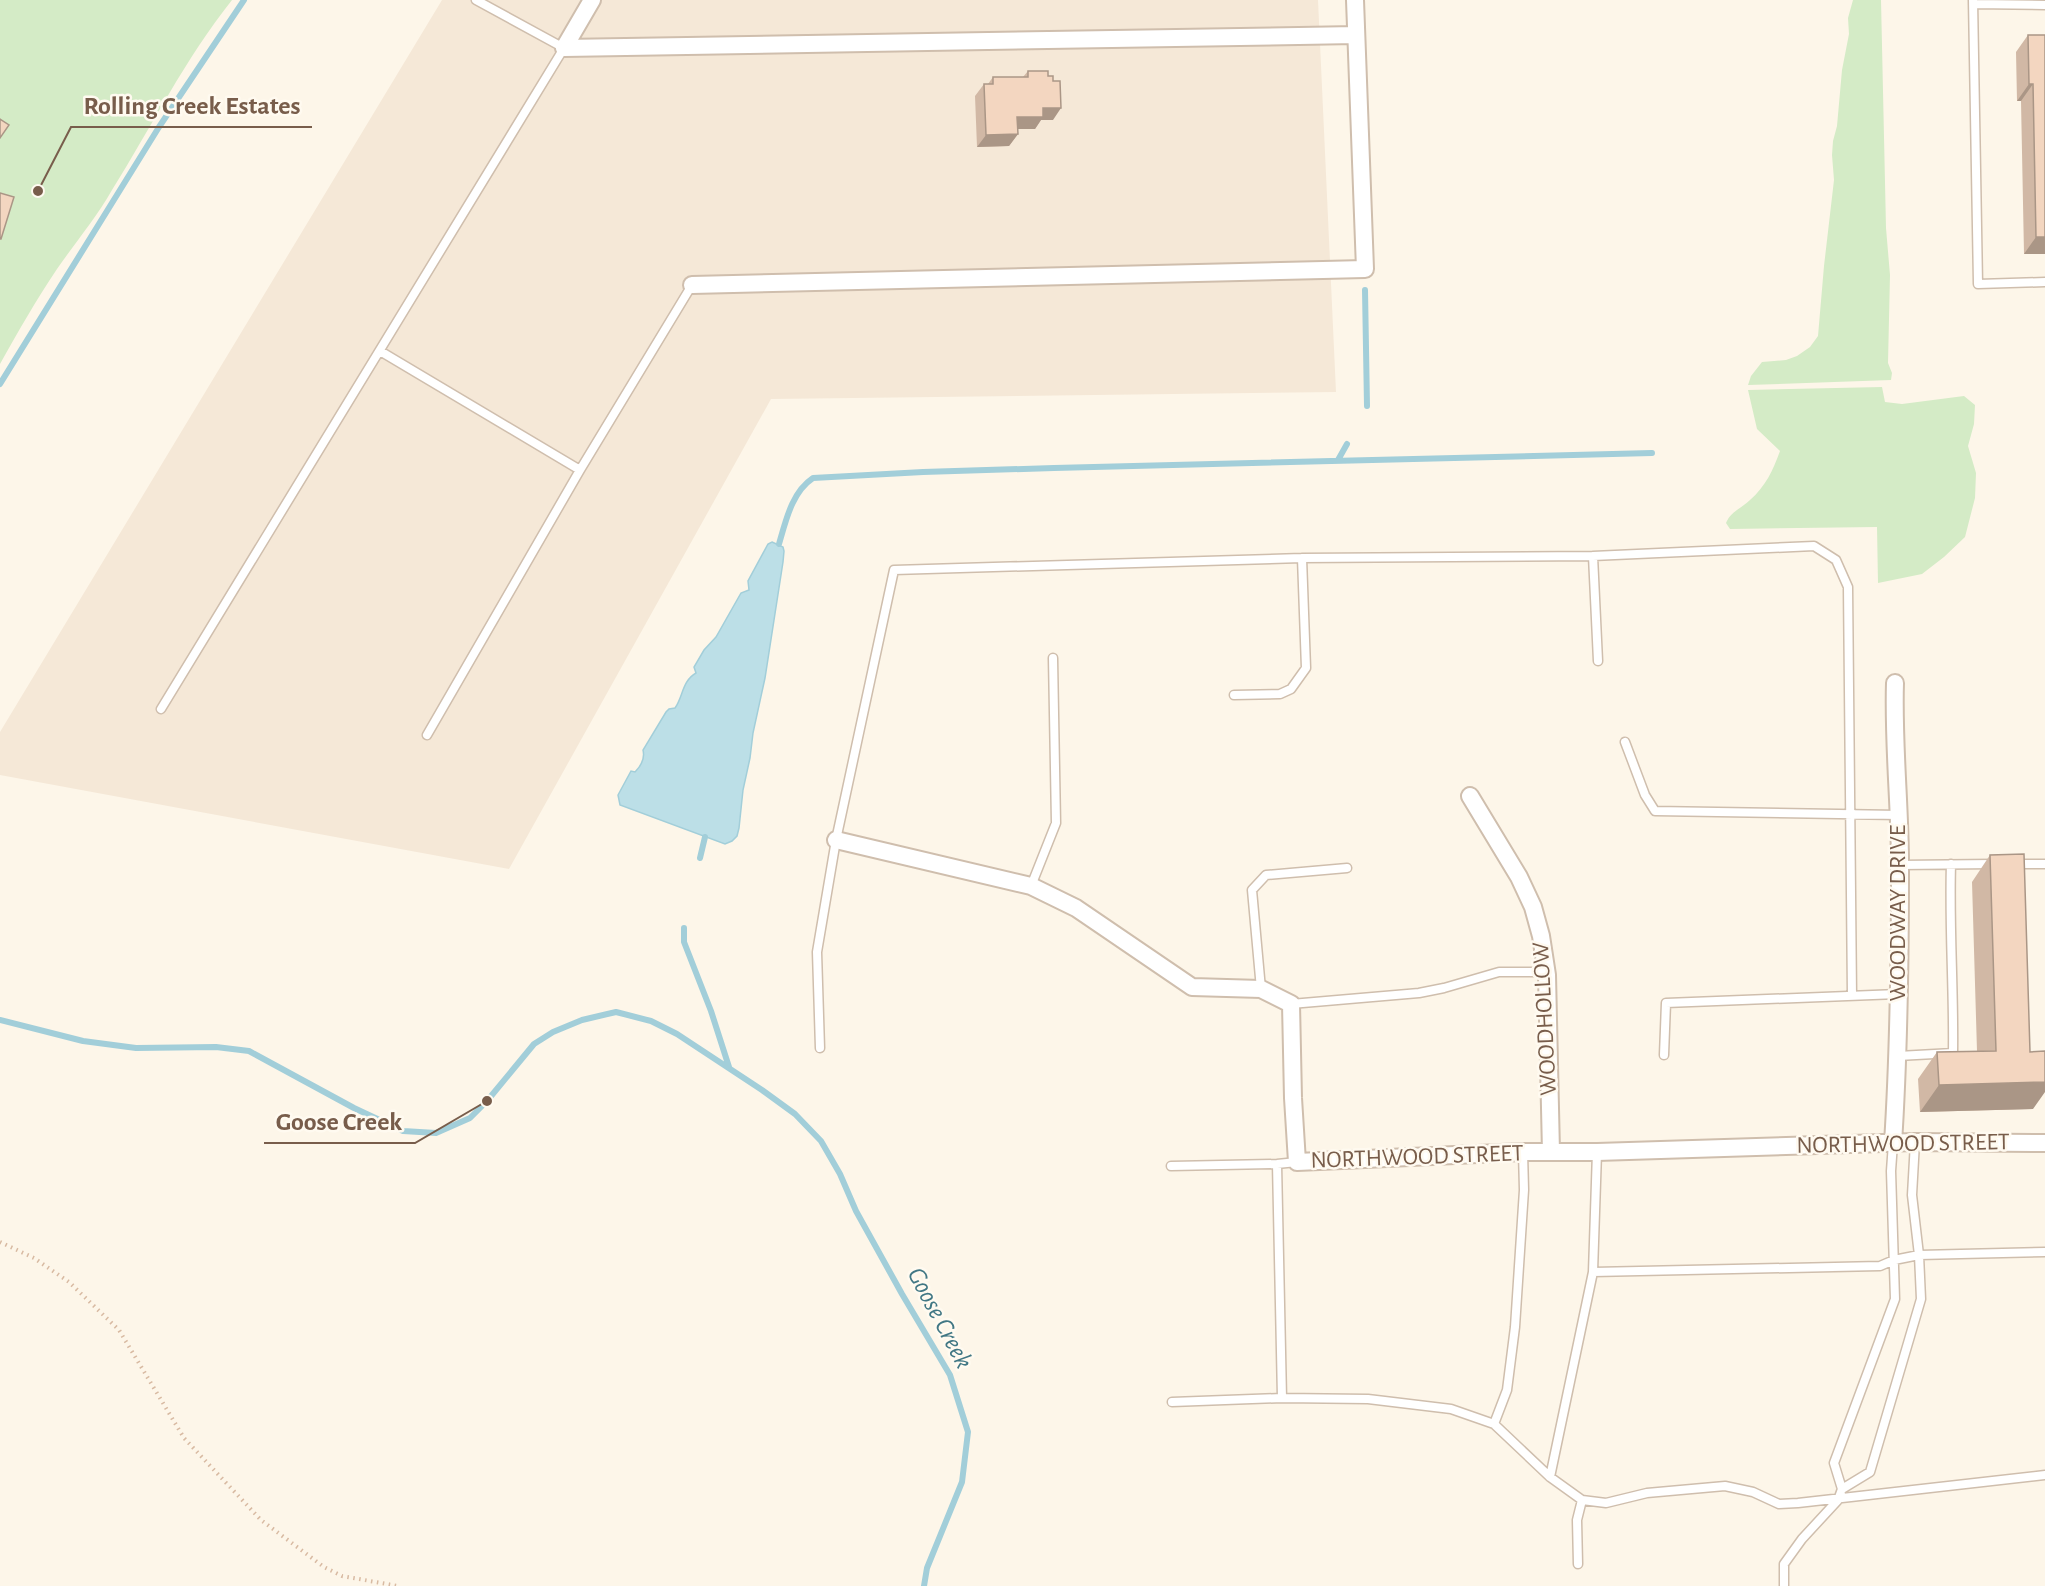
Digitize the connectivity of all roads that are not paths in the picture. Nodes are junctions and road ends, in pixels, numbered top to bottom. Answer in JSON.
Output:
{"nodes":[{"id":1,"x":476,"y":0,"type":"edge"},
{"id":2,"x":592,"y":0,"type":"edge"},
{"id":3,"x":1355,"y":0,"type":"edge"},
{"id":4,"x":1973,"y":2,"type":"edge"},
{"id":5,"x":2045,"y":5,"type":"edge"},
{"id":6,"x":1356,"y":35,"type":"junction"},
{"id":7,"x":564,"y":48,"type":"junction"},
{"id":8,"x":2045,"y":282,"type":"edge"},
{"id":9,"x":692,"y":285,"type":"joint"},
{"id":10,"x":380,"y":351,"type":"junction"},
{"id":11,"x":580,"y":470,"type":"junction"},
{"id":12,"x":1593,"y":556,"type":"junction"},
{"id":13,"x":1302,"y":558,"type":"junction"},
{"id":14,"x":1053,"y":658,"type":"dead end"},
{"id":15,"x":1598,"y":661,"type":"dead end"},
{"id":16,"x":1895,"y":683,"type":"dead end"},
{"id":17,"x":1234,"y":695,"type":"dead end"},
{"id":18,"x":161,"y":709,"type":"dead end"},
{"id":19,"x":427,"y":735,"type":"dead end"},
{"id":20,"x":1625,"y":742,"type":"dead end"},
{"id":21,"x":1470,"y":795,"type":"dead end"},
{"id":22,"x":1851,"y":815,"type":"junction"},
{"id":23,"x":1899,"y":815,"type":"junction"},
{"id":24,"x":836,"y":840,"type":"junction"},
{"id":25,"x":1951,"y":864,"type":"junction"},
{"id":26,"x":1998,"y":864,"type":"edge"},
{"id":27,"x":2010,"y":864,"type":"edge"},
{"id":28,"x":2045,"y":864,"type":"edge"},
{"id":29,"x":1900,"y":865,"type":"junction"},
{"id":30,"x":1347,"y":868,"type":"dead end"},
{"id":31,"x":1031,"y":886,"type":"junction"},
{"id":32,"x":1546,"y":972,"type":"junction"},
{"id":33,"x":1261,"y":989,"type":"junction"},
{"id":34,"x":1898,"y":994,"type":"junction"},
{"id":35,"x":1852,"y":996,"type":"junction"},
{"id":36,"x":1291,"y":1004,"type":"junction"},
{"id":37,"x":820,"y":1048,"type":"dead end"},
{"id":38,"x":1664,"y":1055,"type":"dead end"},
{"id":39,"x":1898,"y":1056,"type":"junction"},
{"id":40,"x":1915,"y":1142,"type":"junction"},
{"id":41,"x":1893,"y":1143,"type":"junction"},
{"id":42,"x":2045,"y":1143,"type":"edge"},
{"id":43,"x":1523,"y":1152,"type":"junction"},
{"id":44,"x":1551,"y":1152,"type":"junction"},
{"id":45,"x":1597,"y":1152,"type":"junction"},
{"id":46,"x":1297,"y":1162,"type":"junction"},
{"id":47,"x":1277,"y":1164,"type":"junction"},
{"id":48,"x":1171,"y":1166,"type":"dead end"},
{"id":49,"x":2045,"y":1251,"type":"edge"},
{"id":50,"x":1919,"y":1256,"type":"junction"},
{"id":51,"x":1894,"y":1260,"type":"junction"},
{"id":52,"x":1593,"y":1272,"type":"junction"},
{"id":53,"x":1282,"y":1398,"type":"junction"},
{"id":54,"x":1172,"y":1402,"type":"dead end"},
{"id":55,"x":1494,"y":1424,"type":"junction"},
{"id":56,"x":2045,"y":1475,"type":"edge"},
{"id":57,"x":1550,"y":1477,"type":"junction"},
{"id":58,"x":1842,"y":1489,"type":"junction"},
{"id":59,"x":1582,"y":1500,"type":"junction"},
{"id":60,"x":1838,"y":1500,"type":"junction"},
{"id":61,"x":1578,"y":1564,"type":"dead end"},
{"id":62,"x":1784,"y":1586,"type":"edge"}],
"edges":[{"from":1,"to":7,"type":"lane"},
{"from":2,"to":7,"type":"street"},
{"from":3,"to":6,"type":"street"},
{"from":4,"to":5,"type":"lane"},
{"from":4,"to":8,"type":"lane"},
{"from":6,"to":7,"type":"street"},
{"from":6,"to":9,"type":"street"},
{"from":7,"to":10,"type":"lane"},
{"from":9,"to":11,"type":"lane"},
{"from":10,"to":11,"type":"lane"},
{"from":10,"to":18,"type":"lane"},
{"from":11,"to":19,"type":"lane"},
{"from":12,"to":13,"type":"lane"},
{"from":12,"to":15,"type":"lane"},
{"from":12,"to":22,"type":"lane"},
{"from":13,"to":17,"type":"lane"},
{"from":13,"to":24,"type":"lane"},
{"from":14,"to":31,"type":"lane"},
{"from":16,"to":23,"type":"street","name":"WOODWAY DRIVE"},
{"from":20,"to":22,"type":"lane"},
{"from":21,"to":32,"type":"street","name":"WOODHOLLOW"},
{"from":22,"to":23,"type":"lane"},
{"from":22,"to":35,"type":"lane"},
{"from":23,"to":29,"type":"street","name":"WOODWAY DRIVE"},
{"from":24,"to":31,"type":"street"},
{"from":24,"to":37,"type":"lane"},
{"from":25,"to":26,"type":"lane"},
{"from":25,"to":29,"type":"lane"},
{"from":25,"to":39,"type":"lane"},
{"from":27,"to":28,"type":"lane"},
{"from":29,"to":34,"type":"street","name":"WOODWAY DRIVE"},
{"from":30,"to":33,"type":"lane"},
{"from":31,"to":33,"type":"street"},
{"from":32,"to":36,"type":"lane"},
{"from":32,"to":44,"type":"street","name":"WOODHOLLOW"},
{"from":33,"to":36,"type":"street"},
{"from":34,"to":35,"type":"lane"},
{"from":34,"to":39,"type":"street","name":"WOODWAY DRIVE"},
{"from":35,"to":38,"type":"lane"},
{"from":36,"to":46,"type":"street","name":"NORTHWOOD STREET"},
{"from":39,"to":41,"type":"street","name":"WOODWAY DRIVE"},
{"from":40,"to":41,"type":"street","name":"NORTHWOOD STREET"},
{"from":40,"to":42,"type":"street","name":"NORTHWOOD STREET"},
{"from":40,"to":50,"type":"lane"},
{"from":41,"to":45,"type":"street","name":"NORTHWOOD STREET"},
{"from":41,"to":51,"type":"lane"},
{"from":43,"to":44,"type":"street","name":"NORTHWOOD STREET"},
{"from":43,"to":46,"type":"street","name":"NORTHWOOD STREET"},
{"from":43,"to":55,"type":"lane"},
{"from":44,"to":45,"type":"street","name":"NORTHWOOD STREET"},
{"from":45,"to":52,"type":"lane"},
{"from":46,"to":47,"type":"lane"},
{"from":47,"to":48,"type":"lane"},
{"from":47,"to":53,"type":"lane"},
{"from":49,"to":50,"type":"lane"},
{"from":50,"to":51,"type":"lane"},
{"from":50,"to":58,"type":"lane"},
{"from":51,"to":52,"type":"lane"},
{"from":51,"to":58,"type":"lane"},
{"from":52,"to":57,"type":"lane"},
{"from":53,"to":54,"type":"lane"},
{"from":53,"to":55,"type":"lane"},
{"from":55,"to":57,"type":"lane"},
{"from":56,"to":60,"type":"lane"},
{"from":57,"to":59,"type":"lane"},
{"from":58,"to":60,"type":"lane"},
{"from":59,"to":60,"type":"lane"},
{"from":59,"to":61,"type":"lane"},
{"from":60,"to":62,"type":"lane"}]}
